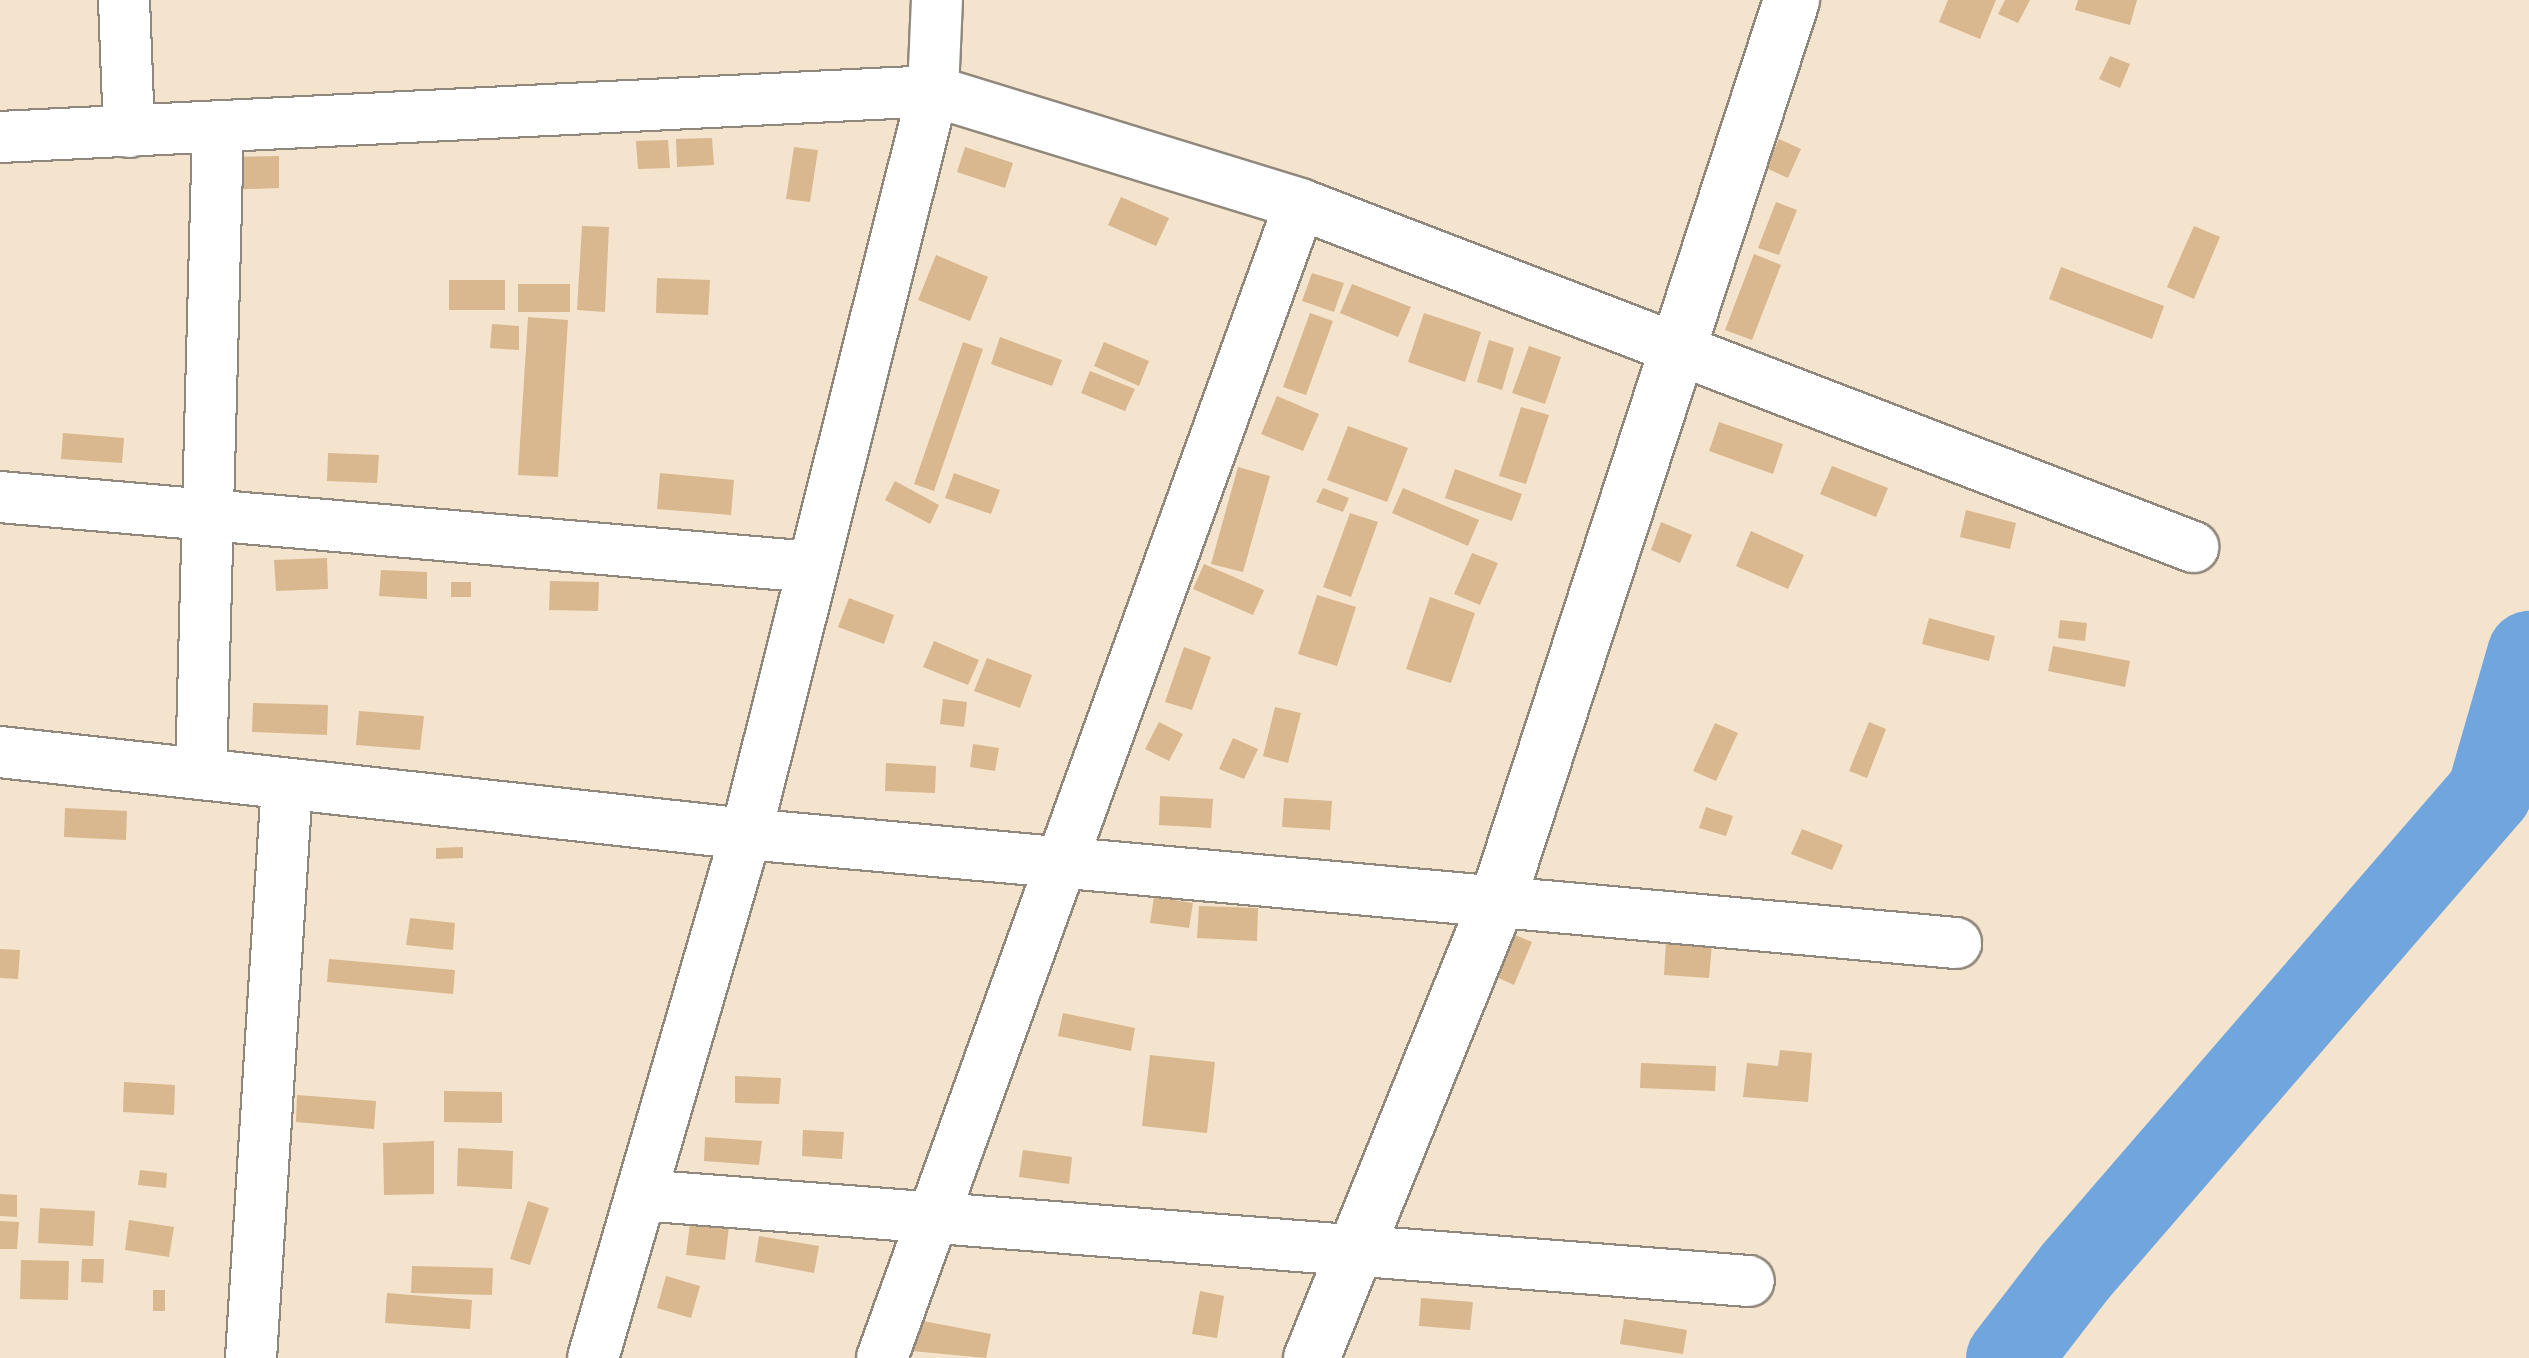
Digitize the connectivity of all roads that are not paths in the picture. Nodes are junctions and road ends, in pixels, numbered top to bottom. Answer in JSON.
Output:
{"nodes":[{"id":1,"x":124,"y":0,"type":"edge"},
{"id":2,"x":937,"y":0,"type":"edge"},
{"id":3,"x":1791,"y":0,"type":"edge"},
{"id":4,"x":934,"y":91,"type":"junction"},
{"id":5,"x":218,"y":128,"type":"junction"},
{"id":6,"x":130,"y":132,"type":"junction"},
{"id":7,"x":0,"y":137,"type":"edge"},
{"id":8,"x":1300,"y":204,"type":"junction"},
{"id":9,"x":1678,"y":351,"type":"junction"},
{"id":10,"x":0,"y":497,"type":"edge"},
{"id":11,"x":207,"y":515,"type":"junction"},
{"id":12,"x":2193,"y":547,"type":"dead end"},
{"id":13,"x":811,"y":568,"type":"junction"},
{"id":14,"x":0,"y":752,"type":"edge"},
{"id":15,"x":201,"y":774,"type":"junction"},
{"id":16,"x":286,"y":784,"type":"junction"},
{"id":17,"x":746,"y":834,"type":"junction"},
{"id":18,"x":1062,"y":862,"type":"junction"},
{"id":19,"x":1498,"y":900,"type":"junction"},
{"id":20,"x":1956,"y":943,"type":"dead end"},
{"id":21,"x":641,"y":1194,"type":"junction"},
{"id":22,"x":932,"y":1217,"type":"junction"},
{"id":23,"x":1355,"y":1250,"type":"junction"},
{"id":24,"x":1749,"y":1281,"type":"dead end"},
{"id":25,"x":251,"y":1358,"type":"edge"},
{"id":26,"x":593,"y":1358,"type":"edge"},
{"id":27,"x":882,"y":1358,"type":"edge"},
{"id":28,"x":1311,"y":1358,"type":"edge"}],
"edges":[{"from":1,"to":6,"type":"street"},
{"from":2,"to":4,"type":"street"},
{"from":3,"to":9,"type":"street"},
{"from":4,"to":5,"type":"street"},
{"from":4,"to":8,"type":"street"},
{"from":4,"to":13,"type":"street"},
{"from":5,"to":6,"type":"street"},
{"from":5,"to":11,"type":"street"},
{"from":6,"to":7,"type":"street"},
{"from":8,"to":9,"type":"street"},
{"from":8,"to":18,"type":"street"},
{"from":9,"to":12,"type":"street"},
{"from":9,"to":19,"type":"street"},
{"from":10,"to":11,"type":"street"},
{"from":11,"to":13,"type":"street"},
{"from":11,"to":15,"type":"street"},
{"from":13,"to":17,"type":"street"},
{"from":14,"to":15,"type":"street"},
{"from":15,"to":16,"type":"street"},
{"from":16,"to":17,"type":"street"},
{"from":16,"to":25,"type":"street"},
{"from":17,"to":18,"type":"street"},
{"from":17,"to":21,"type":"street"},
{"from":18,"to":19,"type":"street"},
{"from":18,"to":22,"type":"street"},
{"from":19,"to":20,"type":"street"},
{"from":19,"to":23,"type":"street"},
{"from":21,"to":22,"type":"street"},
{"from":21,"to":26,"type":"street"},
{"from":22,"to":23,"type":"street"},
{"from":22,"to":27,"type":"street"},
{"from":23,"to":24,"type":"street"},
{"from":23,"to":28,"type":"street"}]}
